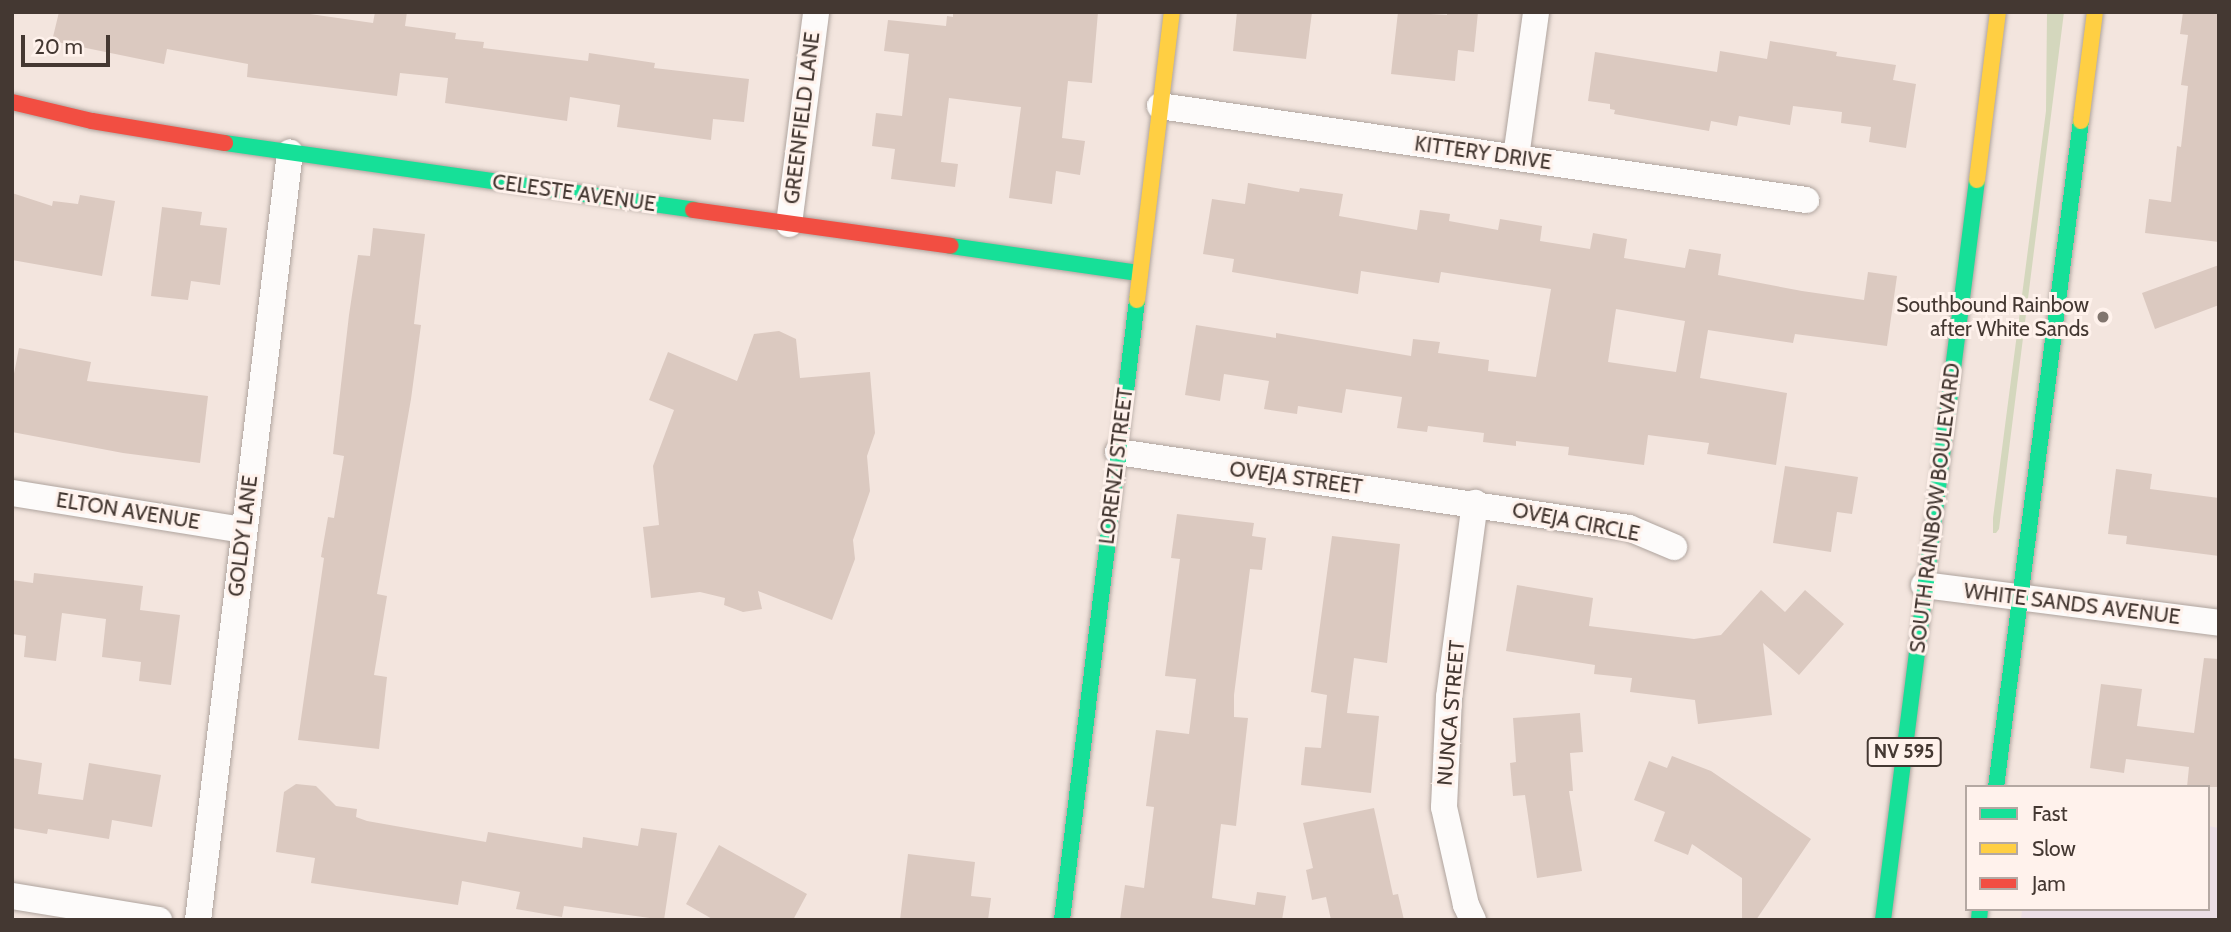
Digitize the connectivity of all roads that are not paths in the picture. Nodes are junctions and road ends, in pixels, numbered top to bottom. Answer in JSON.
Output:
{"nodes":[{"id":1,"x":816,"y":12,"type":"edge"},
{"id":2,"x":1172,"y":12,"type":"edge"},
{"id":3,"x":1536,"y":12,"type":"edge"},
{"id":4,"x":1998,"y":12,"type":"edge"},
{"id":5,"x":2095,"y":12,"type":"edge"},
{"id":6,"x":12,"y":102,"type":"edge"},
{"id":7,"x":1160,"y":106,"type":"junction"},
{"id":8,"x":290,"y":152,"type":"junction"},
{"id":9,"x":1516,"y":158,"type":"junction"},
{"id":10,"x":1806,"y":200,"type":"dead end"},
{"id":11,"x":789,"y":223,"type":"junction"},
{"id":12,"x":1139,"y":273,"type":"junction"},
{"id":13,"x":1118,"y":452,"type":"junction"},
{"id":14,"x":12,"y":493,"type":"edge"},
{"id":15,"x":1475,"y":503,"type":"junction"},
{"id":16,"x":244,"y":530,"type":"junction"},
{"id":17,"x":1675,"y":547,"type":"dead end"},
{"id":18,"x":1924,"y":585,"type":"junction"},
{"id":19,"x":2020,"y":597,"type":"junction"},
{"id":20,"x":2219,"y":623,"type":"edge"},
{"id":21,"x":1996,"y":785,"type":"edge"},
{"id":22,"x":12,"y":896,"type":"edge"},
{"id":23,"x":159,"y":920,"type":"edge"},
{"id":24,"x":198,"y":920,"type":"edge"},
{"id":25,"x":1062,"y":920,"type":"edge"},
{"id":26,"x":1473,"y":920,"type":"edge"},
{"id":27,"x":1883,"y":920,"type":"edge"}],
"edges":[{"from":1,"to":11,"type":"street","name":"GREENFIELD LANE"},
{"from":2,"to":7,"type":"street","name":"LORENZI STREET"},
{"from":3,"to":9,"type":"street"},
{"from":4,"to":18,"type":"street","name":"SOUTH RAINBOW BOULEVARD","number":"NV 595"},
{"from":5,"to":19,"type":"street"},
{"from":6,"to":8,"type":"street","name":"CELESTE AVENUE"},
{"from":7,"to":9,"type":"street","name":"KITTERY DRIVE"},
{"from":7,"to":12,"type":"street","name":"LORENZI STREET"},
{"from":8,"to":11,"type":"street","name":"CELESTE AVENUE"},
{"from":8,"to":16,"type":"street","name":"GOLDY LANE"},
{"from":9,"to":10,"type":"street","name":"KITTERY DRIVE"},
{"from":11,"to":12,"type":"street","name":"CELESTE AVENUE"},
{"from":12,"to":13,"type":"street","name":"LORENZI STREET"},
{"from":13,"to":15,"type":"street","name":"OVEJA STREET"},
{"from":13,"to":25,"type":"street","name":"LORENZI STREET"},
{"from":14,"to":16,"type":"street","name":"ELTON AVENUE"},
{"from":15,"to":17,"type":"street","name":"OVEJA CIRCLE"},
{"from":15,"to":26,"type":"street","name":"NUNCA STREET"},
{"from":16,"to":24,"type":"street","name":"GOLDY LANE"},
{"from":18,"to":19,"type":"street","name":"WHITE SANDS AVENUE"},
{"from":18,"to":27,"type":"street","name":"SOUTH RAINBOW BOULEVARD","number":"NV 595"},
{"from":19,"to":20,"type":"street","name":"WHITE SANDS AVENUE"},
{"from":19,"to":21,"type":"street"},
{"from":22,"to":23,"type":"street"}]}
